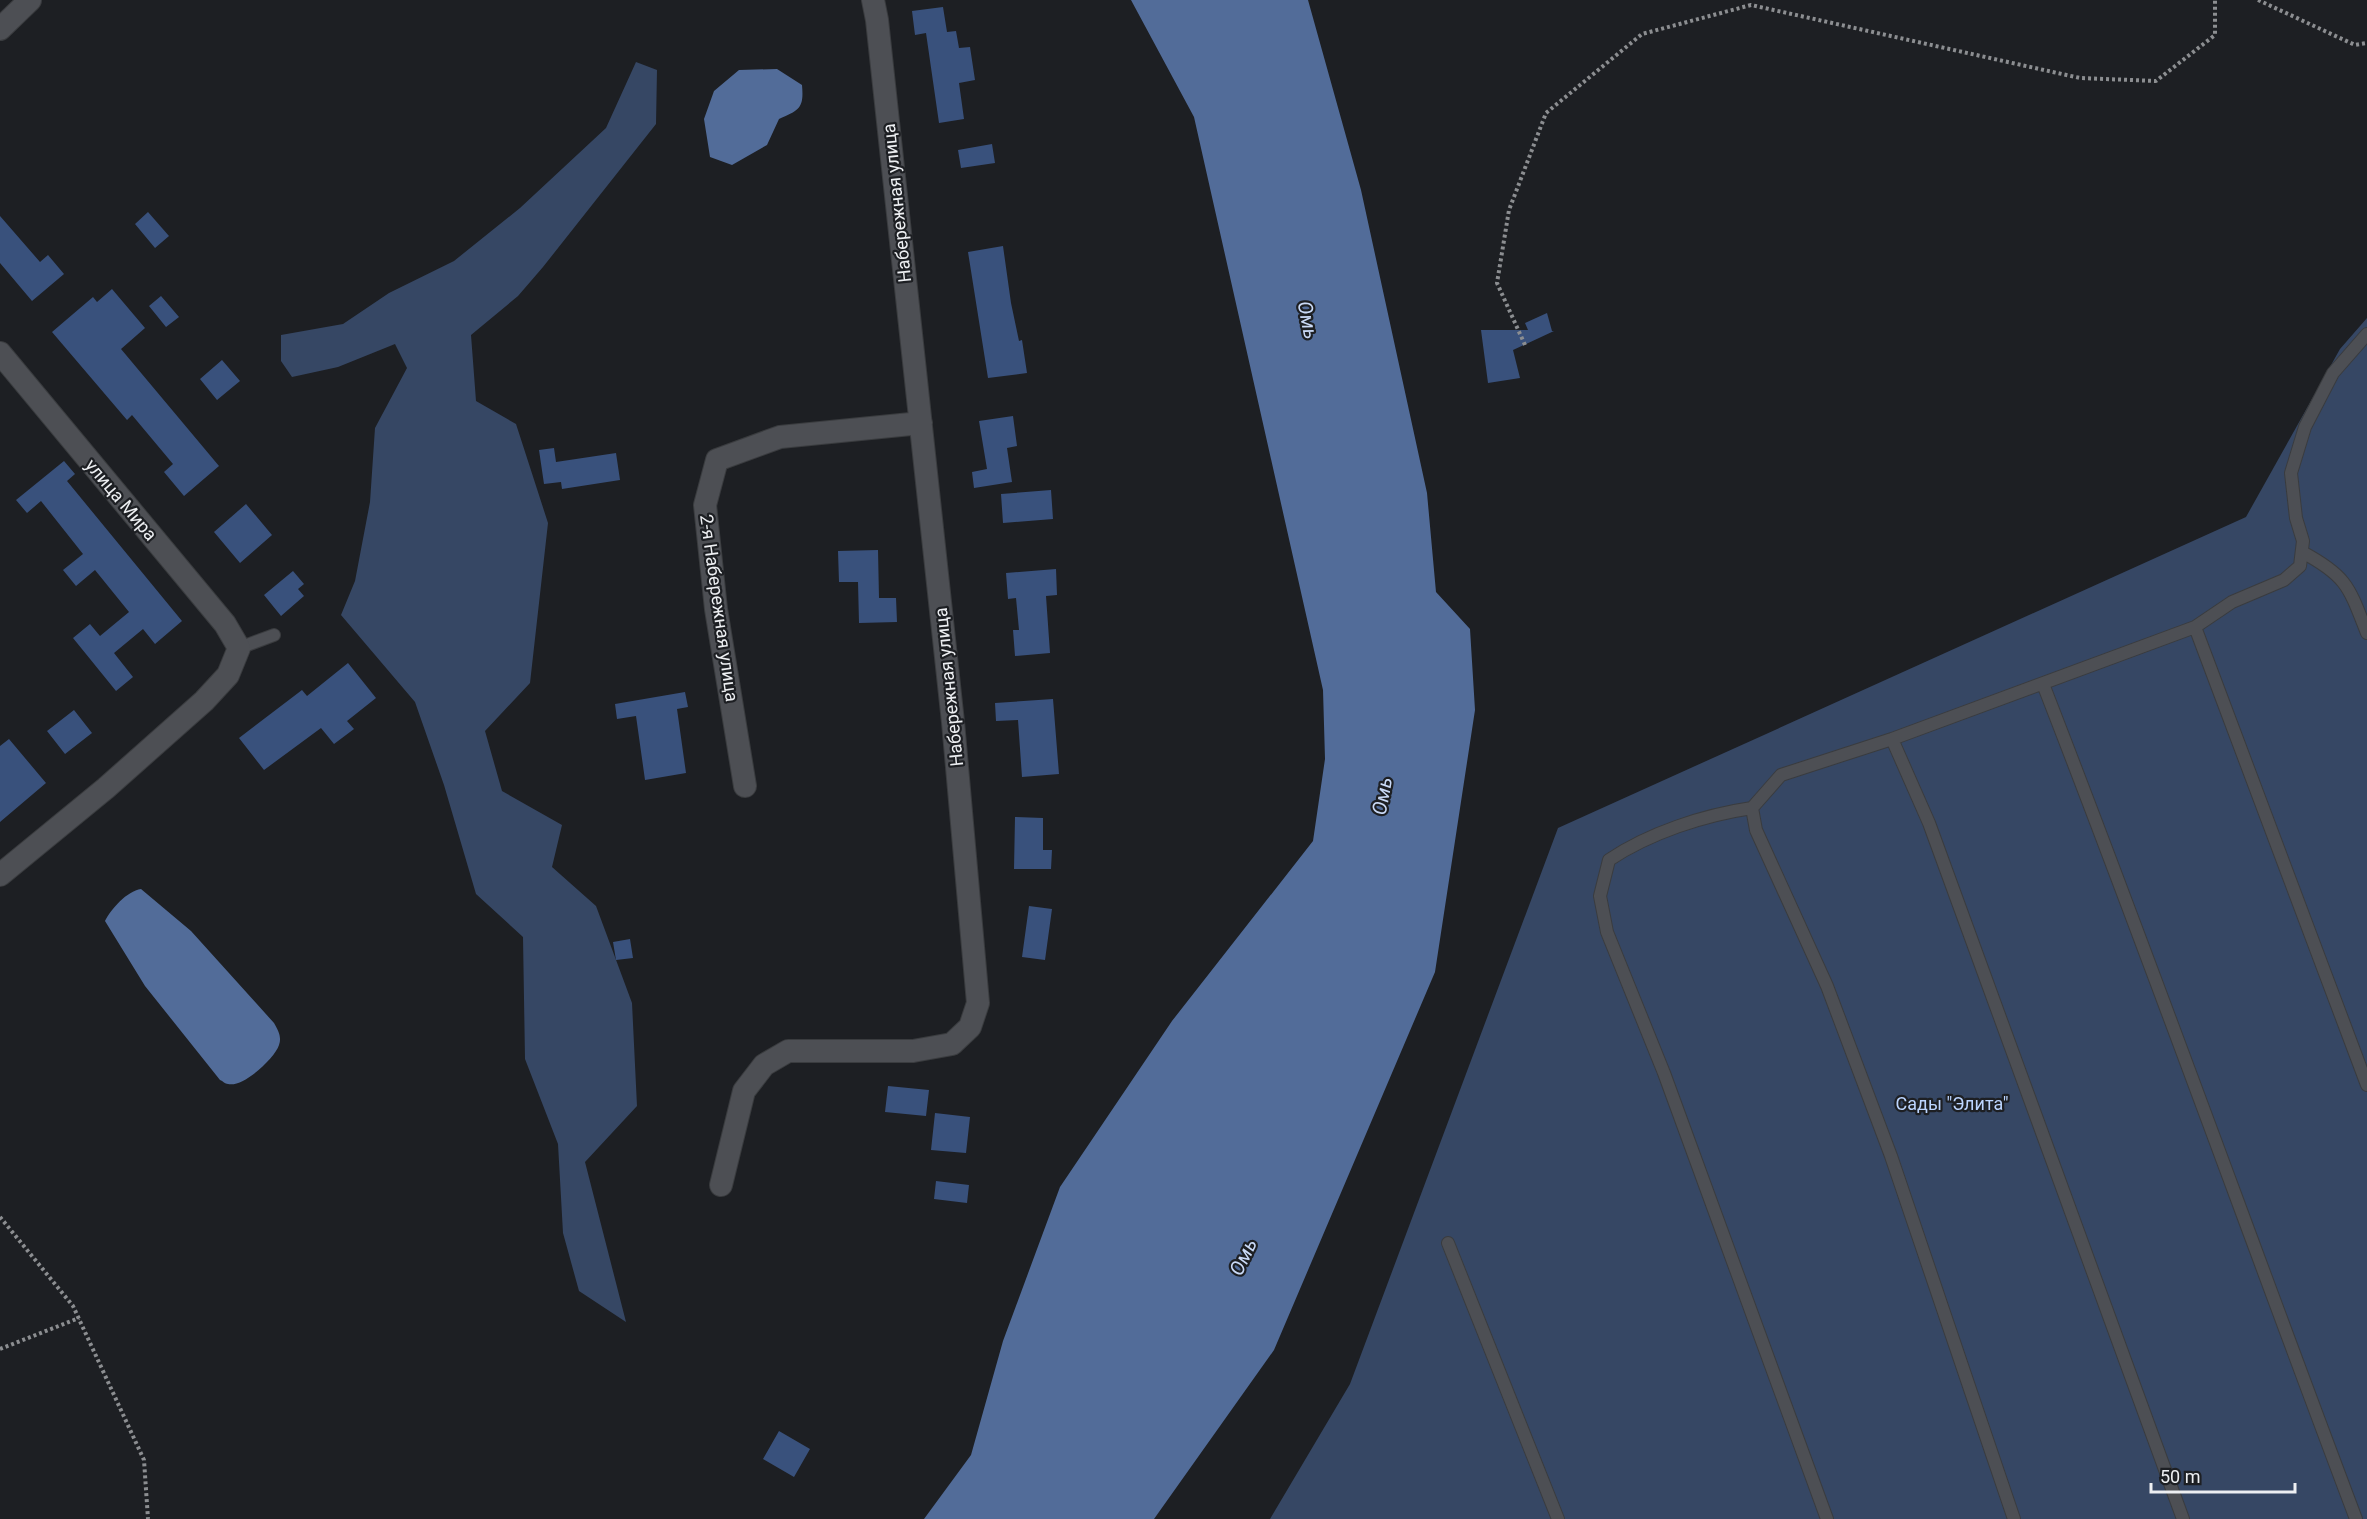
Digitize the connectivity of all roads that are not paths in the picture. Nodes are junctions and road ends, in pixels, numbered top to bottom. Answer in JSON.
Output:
{"nodes":[{"id":1,"x":30,"y":0,"type":"edge"},
{"id":2,"x":873,"y":0,"type":"edge"},
{"id":3,"x":0,"y":29,"type":"edge"},
{"id":4,"x":2367,"y":333,"type":"edge"},
{"id":5,"x":0,"y":353,"type":"edge"},
{"id":6,"x":921,"y":423,"type":"junction"},
{"id":7,"x":2302,"y":552,"type":"junction"},
{"id":8,"x":2195,"y":627,"type":"junction"},
{"id":9,"x":2367,"y":633,"type":"edge"},
{"id":10,"x":274,"y":635,"type":"dead end"},
{"id":11,"x":239,"y":648,"type":"junction"},
{"id":12,"x":2043,"y":684,"type":"junction"},
{"id":13,"x":1892,"y":739,"type":"junction"},
{"id":14,"x":745,"y":786,"type":"dead end"},
{"id":15,"x":1752,"y":808,"type":"junction"},
{"id":16,"x":0,"y":875,"type":"edge"},
{"id":17,"x":2367,"y":1085,"type":"edge"},
{"id":18,"x":721,"y":1185,"type":"dead end"},
{"id":19,"x":1448,"y":1243,"type":"dead end"},
{"id":20,"x":1558,"y":1519,"type":"edge"},
{"id":21,"x":1827,"y":1519,"type":"edge"},
{"id":22,"x":2014,"y":1519,"type":"edge"},
{"id":23,"x":2183,"y":1519,"type":"edge"},
{"id":24,"x":2356,"y":1519,"type":"edge"}],
"edges":[{"from":1,"to":3,"type":"street"},
{"from":2,"to":6,"type":"street","name":"Набережная улица"},
{"from":4,"to":7,"type":"lane"},
{"from":5,"to":11,"type":"street","name":"улица Мира"},
{"from":6,"to":14,"type":"street","name":"2-я Набережная улица"},
{"from":6,"to":18,"type":"street","name":"Набережная улица"},
{"from":7,"to":8,"type":"lane"},
{"from":7,"to":9,"type":"lane"},
{"from":8,"to":12,"type":"lane"},
{"from":8,"to":17,"type":"lane"},
{"from":10,"to":11,"type":"lane"},
{"from":11,"to":16,"type":"street"},
{"from":12,"to":13,"type":"lane"},
{"from":12,"to":24,"type":"lane"},
{"from":13,"to":15,"type":"lane"},
{"from":13,"to":23,"type":"lane"},
{"from":15,"to":21,"type":"lane"},
{"from":15,"to":22,"type":"lane"},
{"from":19,"to":20,"type":"lane"}]}
